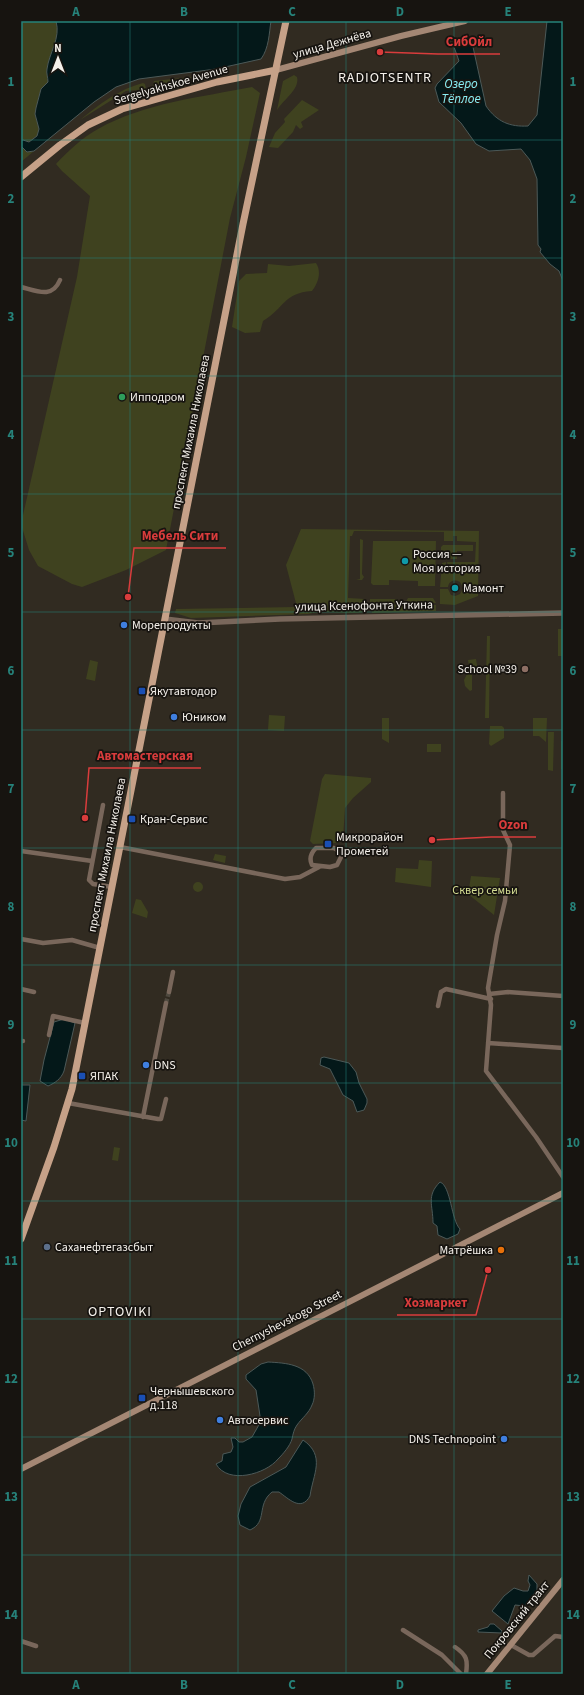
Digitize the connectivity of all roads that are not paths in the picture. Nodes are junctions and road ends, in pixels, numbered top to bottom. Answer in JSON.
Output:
{"nodes":[{"id":1,"x":286,"y":21,"type":"edge"},
{"id":2,"x":465,"y":21,"type":"edge"},
{"id":3,"x":276,"y":70,"type":"junction"},
{"id":4,"x":21,"y":177,"type":"edge"},
{"id":5,"x":60,"y":280,"type":"dead end"},
{"id":6,"x":21,"y":287,"type":"edge"},
{"id":7,"x":563,"y":613,"type":"edge"},
{"id":8,"x":165,"y":619,"type":"junction"},
{"id":9,"x":503,"y":793,"type":"dead end"},
{"id":10,"x":103,"y":805,"type":"dead end"},
{"id":11,"x":120,"y":846,"type":"junction"},
{"id":12,"x":21,"y":851,"type":"edge"},
{"id":13,"x":92,"y":861,"type":"junction"},
{"id":14,"x":310,"y":861,"type":"junction"},
{"id":15,"x":319,"y":867,"type":"junction"},
{"id":16,"x":303,"y":876,"type":"junction"},
{"id":17,"x":112,"y":887,"type":"junction"},
{"id":18,"x":21,"y":939,"type":"edge"},
{"id":19,"x":100,"y":948,"type":"junction"},
{"id":20,"x":173,"y":972,"type":"dead end"},
{"id":21,"x":21,"y":990,"type":"edge"},
{"id":22,"x":34,"y":992,"type":"dead end"},
{"id":23,"x":169,"y":992,"type":"tunnel mouth"},
{"id":24,"x":490,"y":996,"type":"junction"},
{"id":25,"x":563,"y":996,"type":"edge"},
{"id":26,"x":166,"y":1003,"type":"tunnel mouth"},
{"id":27,"x":438,"y":1006,"type":"dead end"},
{"id":28,"x":85,"y":1024,"type":"junction"},
{"id":29,"x":49,"y":1035,"type":"dead end"},
{"id":30,"x":488,"y":1043,"type":"junction"},
{"id":31,"x":563,"y":1048,"type":"edge"},
{"id":32,"x":166,"y":1099,"type":"dead end"},
{"id":33,"x":68,"y":1103,"type":"junction"},
{"id":34,"x":143,"y":1117,"type":"junction"},
{"id":35,"x":563,"y":1176,"type":"edge"},
{"id":36,"x":563,"y":1193,"type":"edge"},
{"id":37,"x":21,"y":1239,"type":"edge"},
{"id":38,"x":21,"y":1469,"type":"edge"},
{"id":39,"x":563,"y":1580,"type":"edge"},
{"id":40,"x":403,"y":1630,"type":"dead end"},
{"id":41,"x":563,"y":1637,"type":"edge"},
{"id":42,"x":21,"y":1641,"type":"edge"},
{"id":43,"x":511,"y":1645,"type":"junction"},
{"id":44,"x":36,"y":1646,"type":"dead end"},
{"id":45,"x":455,"y":1647,"type":"dead end"},
{"id":46,"x":461,"y":1674,"type":"edge"},
{"id":47,"x":466,"y":1674,"type":"edge"},
{"id":48,"x":487,"y":1674,"type":"edge"}],
"edges":[{"from":1,"to":3,"type":"main road","name":"проспект Михаила Николаева"},
{"from":2,"to":3,"type":"main road","name":"улица Дежнёва"},
{"from":3,"to":4,"type":"main road","name":"Sergelyakhskoe Avenue"},
{"from":3,"to":8,"type":"main road","name":"проспект Михаила Николаева"},
{"from":5,"to":6,"type":"street"},
{"from":7,"to":8,"type":"street","name":"улица Ксенофонта Уткина"},
{"from":8,"to":11,"type":"main road","name":"проспект Михаила Николаева"},
{"from":9,"to":24,"type":"street"},
{"from":10,"to":13,"type":"street"},
{"from":11,"to":16,"type":"street"},
{"from":11,"to":17,"type":"main road","name":"проспект Михаила Николаева"},
{"from":12,"to":13,"type":"street"},
{"from":13,"to":17,"type":"street"},
{"from":14,"to":15,"type":"street"},
{"from":14,"to":15,"type":"street"},
{"from":14,"to":16,"type":"street"},
{"from":15,"to":16,"type":"street"},
{"from":17,"to":19,"type":"main road","name":"проспект Михаила Николаева"},
{"from":18,"to":19,"type":"street"},
{"from":19,"to":28,"type":"main road","name":"проспект Михаила Николаева"},
{"from":20,"to":23,"type":"street"},
{"from":21,"to":22,"type":"street"},
{"from":24,"to":25,"type":"street"},
{"from":24,"to":27,"type":"street"},
{"from":24,"to":30,"type":"street"},
{"from":26,"to":34,"type":"street"},
{"from":28,"to":29,"type":"street"},
{"from":28,"to":33,"type":"main road","name":"проспект Михаила Николаева"},
{"from":30,"to":31,"type":"street"},
{"from":30,"to":35,"type":"street"},
{"from":32,"to":34,"type":"street"},
{"from":33,"to":34,"type":"street"},
{"from":33,"to":37,"type":"main road","name":"проспект Михаила Николаева"},
{"from":36,"to":38,"type":"main road","name":"Chernyshevskogo Street"},
{"from":39,"to":43,"type":"main road","name":"Покровский тракт"},
{"from":40,"to":46,"type":"street"},
{"from":41,"to":43,"type":"street"},
{"from":42,"to":44,"type":"street"},
{"from":43,"to":48,"type":"main road","name":"Покровский тракт"},
{"from":45,"to":47,"type":"street"}]}
